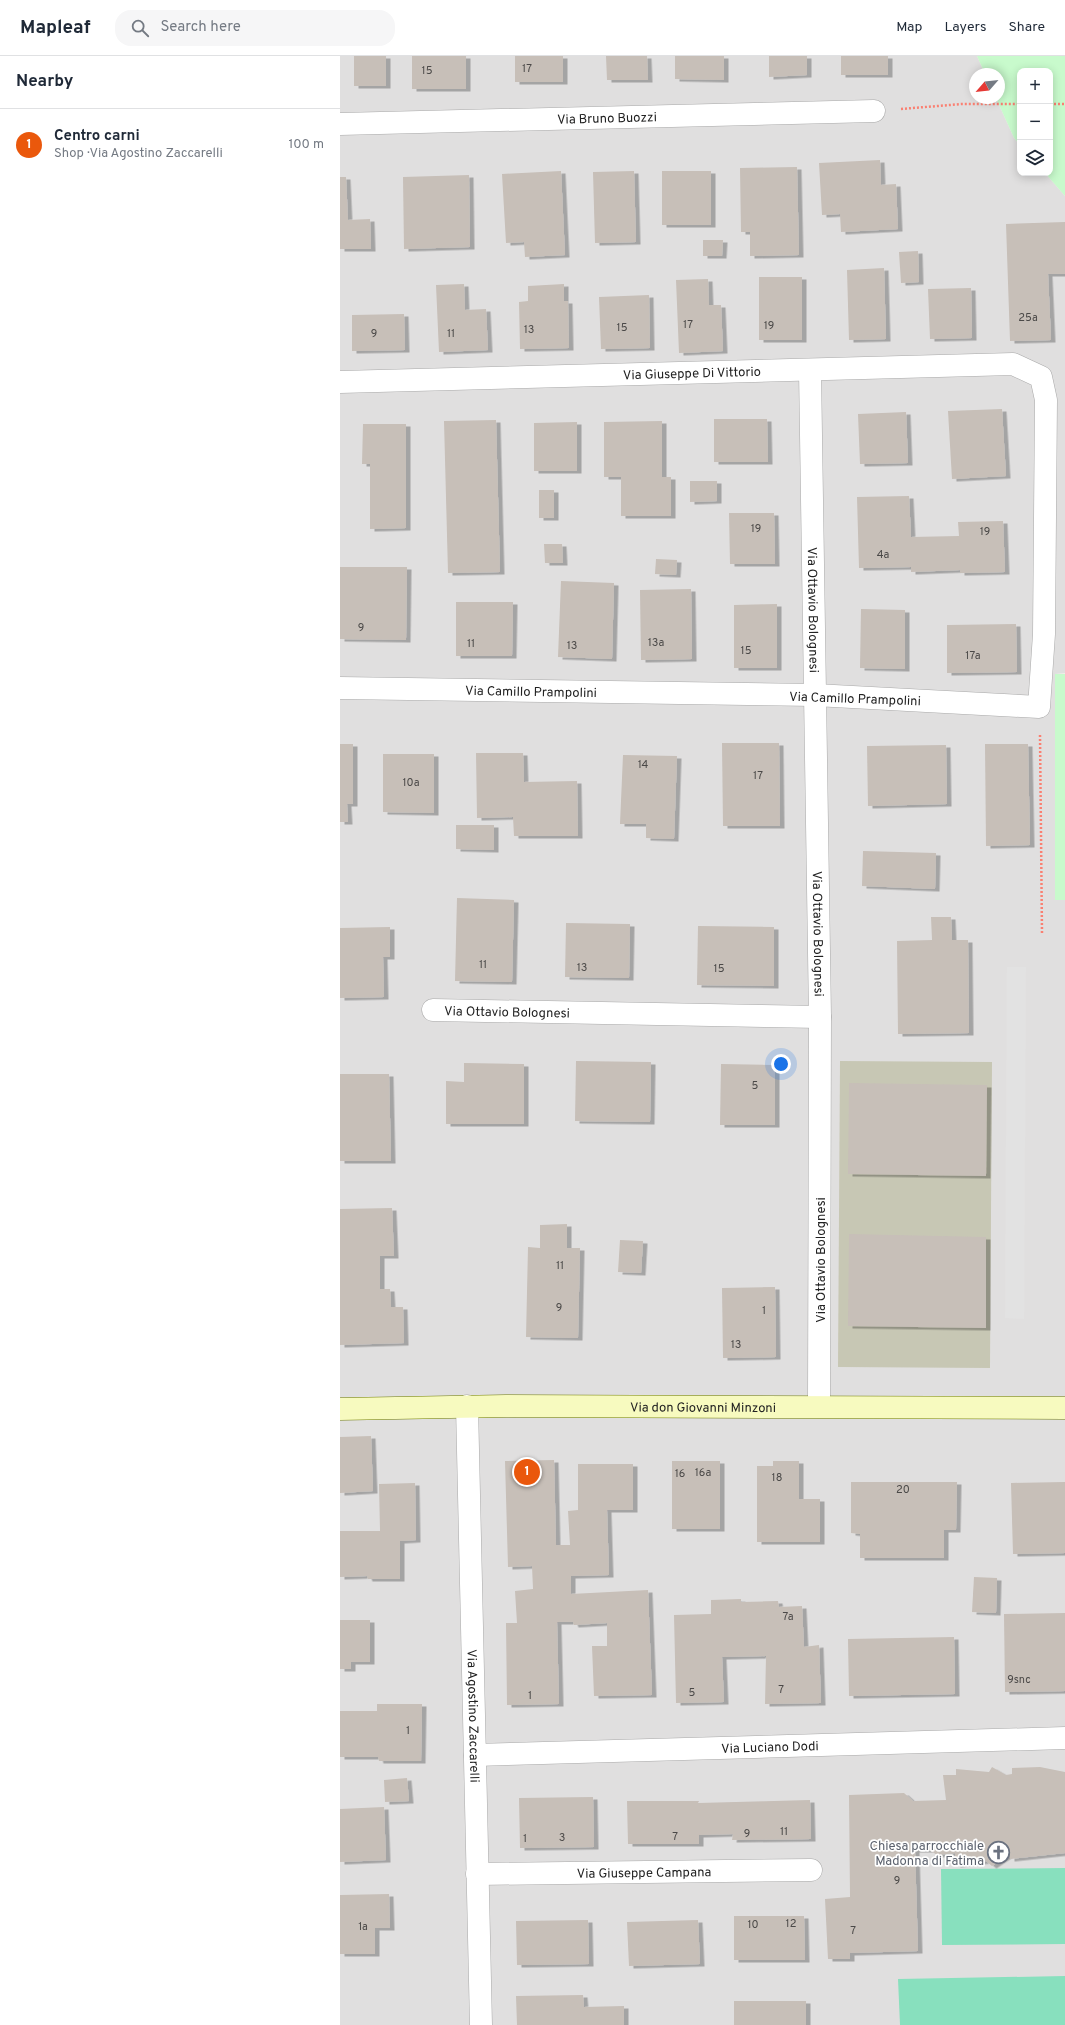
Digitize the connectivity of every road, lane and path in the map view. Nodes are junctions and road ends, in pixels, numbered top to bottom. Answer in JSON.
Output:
{"nodes":[{"id":1,"x":1017,"y":104,"type":"edge"},
{"id":2,"x":1053,"y":104,"type":"edge"},
{"id":3,"x":1065,"y":104,"type":"edge"},
{"id":4,"x":874,"y":112,"type":"joint"},
{"id":5,"x":340,"y":124,"type":"edge"},
{"id":6,"x":810,"y":370,"type":"junction"},
{"id":7,"x":340,"y":382,"type":"edge"},
{"id":8,"x":340,"y":688,"type":"edge"},
{"id":9,"x":815,"y":695,"type":"junction"},
{"id":10,"x":1039,"y":707,"type":"junction"},
{"id":11,"x":1042,"y":933,"type":"dead end"},
{"id":12,"x":432,"y":1010,"type":"dead end"},
{"id":13,"x":820,"y":1017,"type":"junction"},
{"id":14,"x":466,"y":1406,"type":"junction"},
{"id":15,"x":820,"y":1406,"type":"junction"},
{"id":16,"x":1065,"y":1408,"type":"edge"},
{"id":17,"x":340,"y":1409,"type":"edge"},
{"id":18,"x":1065,"y":1738,"type":"edge"},
{"id":19,"x":475,"y":1755,"type":"junction"},
{"id":20,"x":811,"y":1870,"type":"dead end"},
{"id":21,"x":477,"y":1874,"type":"junction"},
{"id":22,"x":480,"y":2025,"type":"edge"}],
"edges":[{"from":1,"to":4,"type":"path"},
{"from":2,"to":3,"type":"path"},
{"from":4,"to":5,"type":"street","name":"Via Bruno Buozzi"},
{"from":6,"to":7,"type":"street","name":"Via Giuseppe Di Vittorio"},
{"from":6,"to":9,"type":"street","name":"Via Ottavio Bolognesi"},
{"from":6,"to":10,"type":"street","name":"Via Giuseppe Di Vittorio"},
{"from":8,"to":9,"type":"street","name":"Via Camillo Prampolini"},
{"from":9,"to":10,"type":"street","name":"Via Camillo Prampolini"},
{"from":9,"to":13,"type":"street","name":"Via Ottavio Bolognesi"},
{"from":10,"to":11,"type":"path"},
{"from":12,"to":13,"type":"street","name":"Via Ottavio Bolognesi"},
{"from":13,"to":15,"type":"street","name":"Via Ottavio Bolognesi"},
{"from":14,"to":15,"type":"street","name":"Via don Giovanni Minzoni"},
{"from":14,"to":17,"type":"street","name":"Via don Giovanni Minzoni"},
{"from":14,"to":19,"type":"street","name":"Via Agostino Zaccarelli"},
{"from":15,"to":16,"type":"street","name":"Via don Giovanni Minzoni"},
{"from":18,"to":19,"type":"street","name":"Via Luciano Dodi"},
{"from":19,"to":21,"type":"street","name":"Via Agostino Zaccarelli"},
{"from":20,"to":21,"type":"street","name":"Via Giuseppe Campana"},
{"from":21,"to":22,"type":"street","name":"Via Agostino Zaccarelli"}]}
